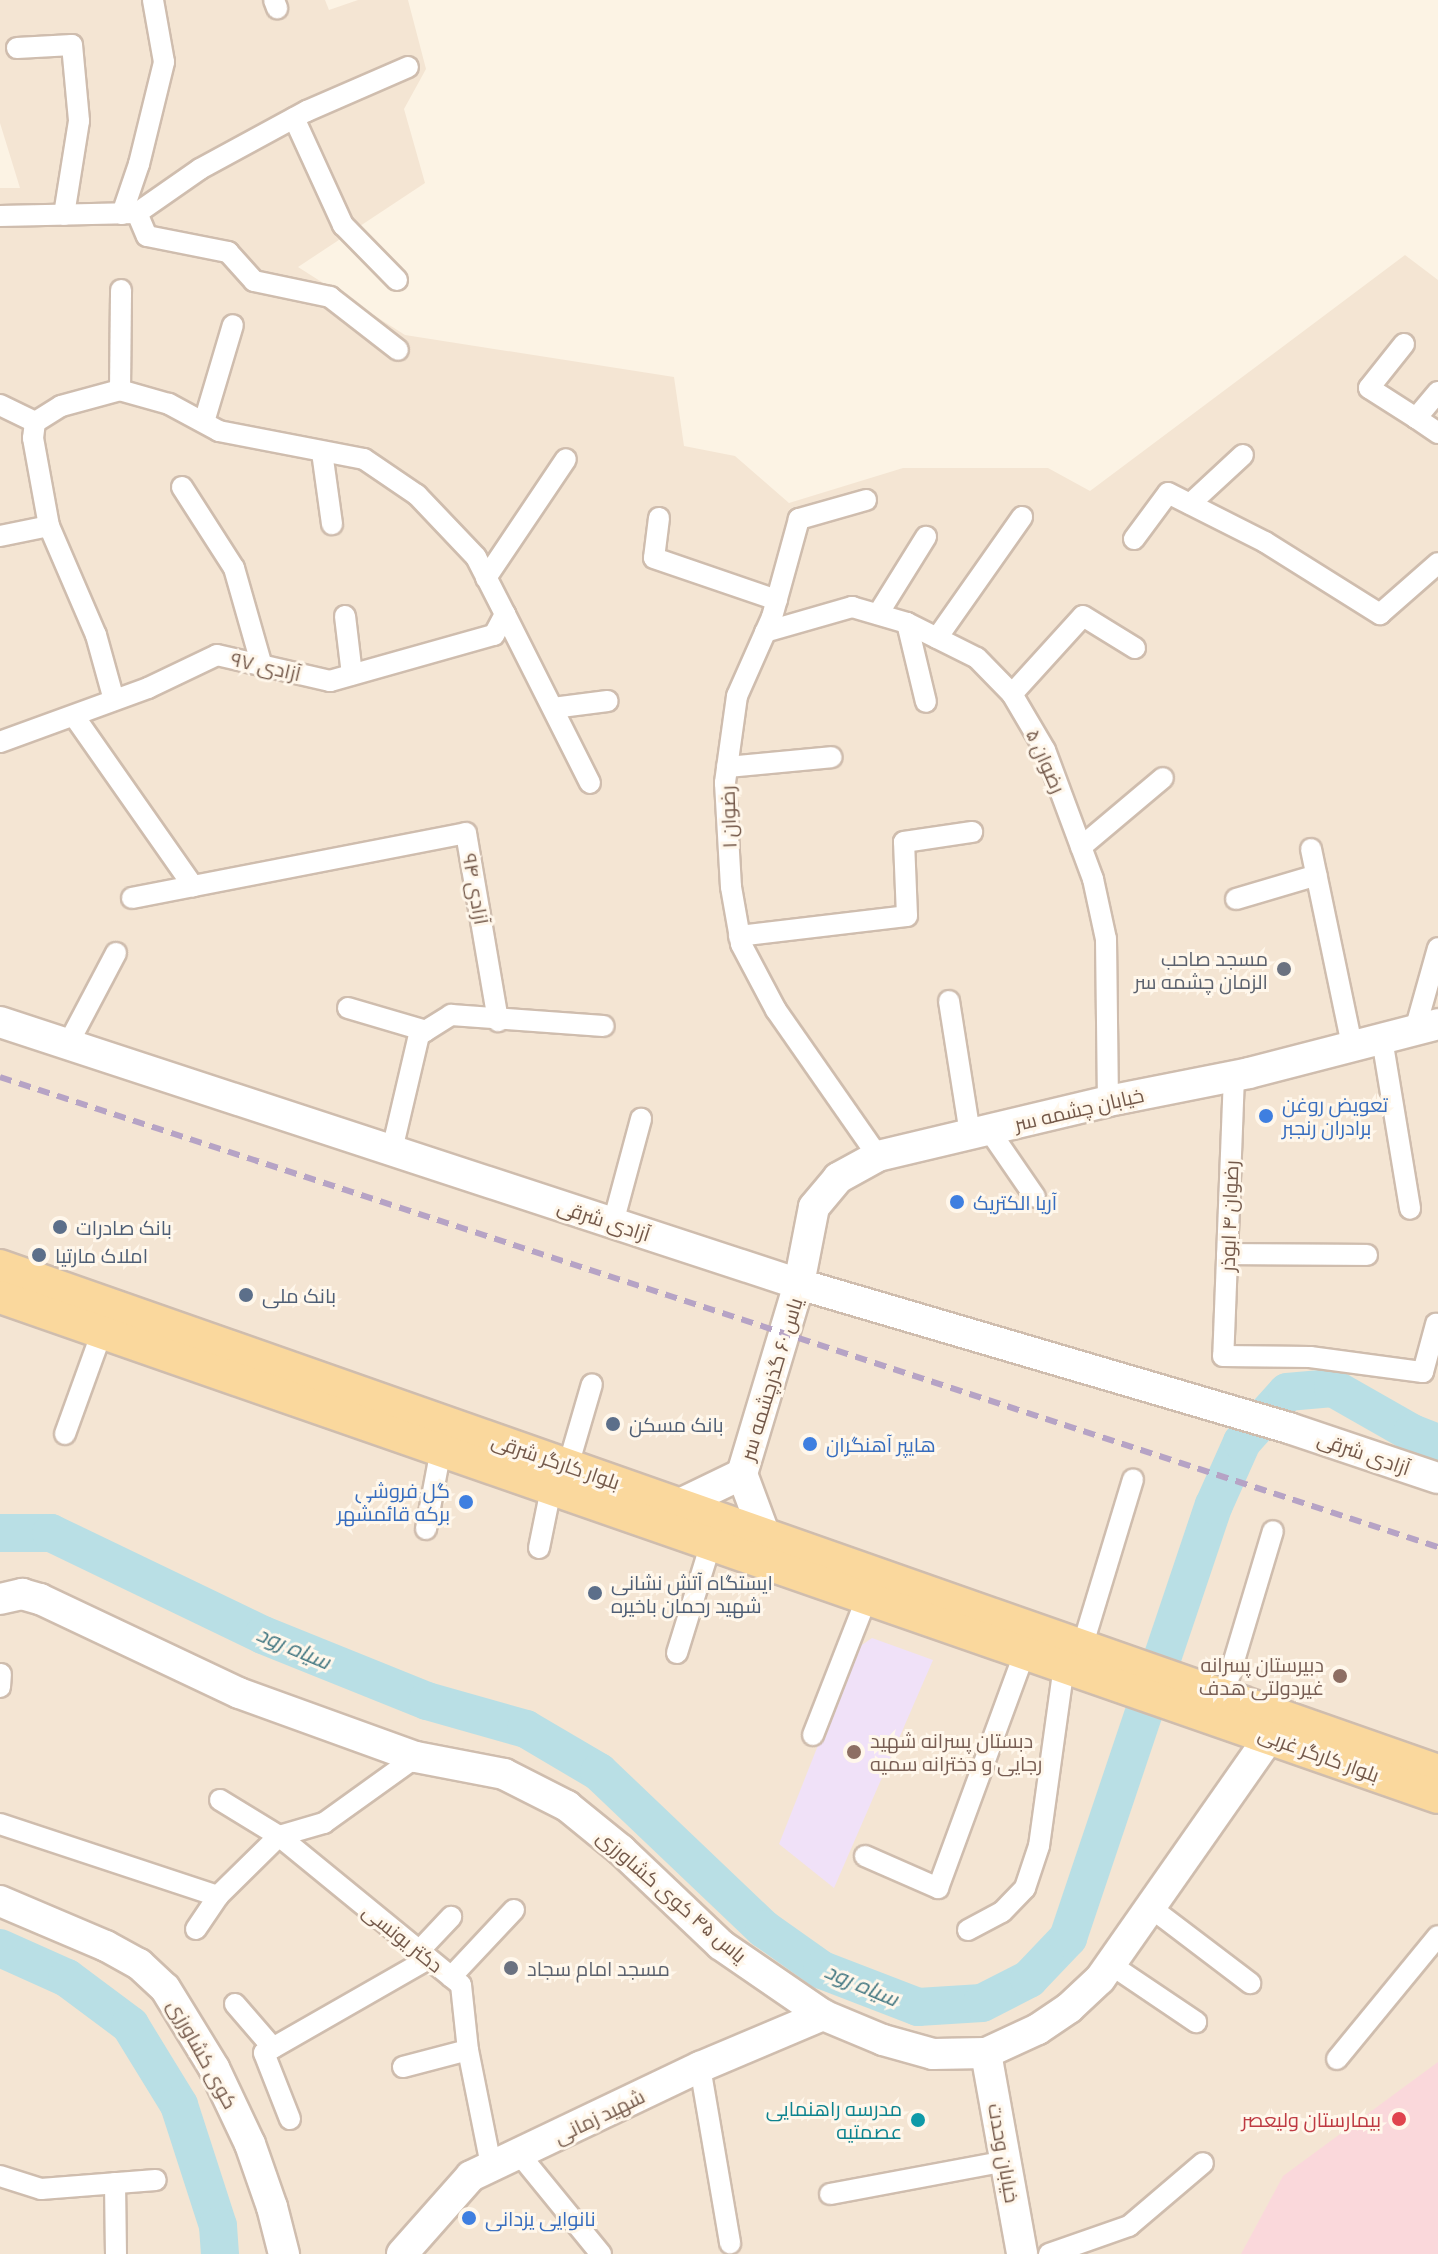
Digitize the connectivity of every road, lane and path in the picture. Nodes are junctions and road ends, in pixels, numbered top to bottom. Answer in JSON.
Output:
{"nodes":[{"id":1,"x":153,"y":0,"type":"edge"},
{"id":2,"x":17,"y":48,"type":"dead end"},
{"id":3,"x":408,"y":67,"type":"dead end"},
{"id":4,"x":294,"y":118,"type":"junction"},
{"id":5,"x":130,"y":214,"type":"junction"},
{"id":6,"x":64,"y":215,"type":"junction"},
{"id":7,"x":0,"y":216,"type":"edge"},
{"id":8,"x":397,"y":280,"type":"dead end"},
{"id":9,"x":121,"y":290,"type":"dead end"},
{"id":10,"x":233,"y":325,"type":"dead end"},
{"id":11,"x":1404,"y":344,"type":"dead end"},
{"id":12,"x":398,"y":350,"type":"dead end"},
{"id":13,"x":120,"y":390,"type":"junction"},
{"id":14,"x":1438,"y":392,"type":"edge"},
{"id":15,"x":0,"y":405,"type":"edge"},
{"id":16,"x":1416,"y":418,"type":"junction"},
{"id":17,"x":35,"y":422,"type":"junction"},
{"id":18,"x":204,"y":422,"type":"junction"},
{"id":19,"x":1438,"y":433,"type":"edge"},
{"id":20,"x":322,"y":452,"type":"junction"},
{"id":21,"x":1243,"y":455,"type":"dead end"},
{"id":22,"x":566,"y":459,"type":"dead end"},
{"id":23,"x":182,"y":487,"type":"dead end"},
{"id":24,"x":866,"y":500,"type":"dead end"},
{"id":25,"x":1190,"y":504,"type":"junction"},
{"id":26,"x":1022,"y":517,"type":"dead end"},
{"id":27,"x":659,"y":518,"type":"dead end"},
{"id":28,"x":332,"y":524,"type":"dead end"},
{"id":29,"x":49,"y":526,"type":"junction"},
{"id":30,"x":0,"y":536,"type":"edge"},
{"id":31,"x":926,"y":537,"type":"dead end"},
{"id":32,"x":1134,"y":539,"type":"dead end"},
{"id":33,"x":1438,"y":563,"type":"edge"},
{"id":34,"x":486,"y":578,"type":"junction"},
{"id":35,"x":777,"y":600,"type":"junction"},
{"id":36,"x":505,"y":614,"type":"junction"},
{"id":37,"x":878,"y":614,"type":"junction"},
{"id":38,"x":345,"y":616,"type":"dead end"},
{"id":39,"x":907,"y":623,"type":"junction"},
{"id":40,"x":765,"y":632,"type":"junction"},
{"id":41,"x":937,"y":638,"type":"junction"},
{"id":42,"x":1135,"y":648,"type":"dead end"},
{"id":43,"x":262,"y":666,"type":"junction"},
{"id":44,"x":352,"y":675,"type":"junction"},
{"id":45,"x":1012,"y":694,"type":"junction"},
{"id":46,"x":114,"y":700,"type":"junction"},
{"id":47,"x":608,"y":701,"type":"dead end"},
{"id":48,"x":926,"y":702,"type":"dead end"},
{"id":49,"x":553,"y":708,"type":"junction"},
{"id":50,"x":74,"y":716,"type":"junction"},
{"id":51,"x":0,"y":742,"type":"edge"},
{"id":52,"x":832,"y":757,"type":"dead end"},
{"id":53,"x":727,"y":767,"type":"junction"},
{"id":54,"x":1163,"y":778,"type":"dead end"},
{"id":55,"x":590,"y":783,"type":"dead end"},
{"id":56,"x":972,"y":832,"type":"dead end"},
{"id":57,"x":1081,"y":847,"type":"junction"},
{"id":58,"x":1311,"y":849,"type":"dead end"},
{"id":59,"x":1317,"y":875,"type":"junction"},
{"id":60,"x":193,"y":886,"type":"junction"},
{"id":61,"x":132,"y":898,"type":"dead end"},
{"id":62,"x":1236,"y":899,"type":"dead end"},
{"id":63,"x":739,"y":936,"type":"junction"},
{"id":64,"x":1438,"y":948,"type":"edge"},
{"id":65,"x":116,"y":953,"type":"dead end"},
{"id":66,"x":949,"y":1001,"type":"dead end"},
{"id":67,"x":348,"y":1008,"type":"dead end"},
{"id":68,"x":498,"y":1021,"type":"junction"},
{"id":69,"x":0,"y":1022,"type":"edge"},
{"id":70,"x":604,"y":1026,"type":"dead end"},
{"id":71,"x":1427,"y":1027,"type":"edge"},
{"id":72,"x":426,"y":1031,"type":"junction"},
{"id":73,"x":1382,"y":1039,"type":"junction"},
{"id":74,"x":68,"y":1044,"type":"junction"},
{"id":75,"x":1352,"y":1046,"type":"junction"},
{"id":76,"x":1234,"y":1076,"type":"junction"},
{"id":77,"x":1108,"y":1101,"type":"junction"},
{"id":78,"x":641,"y":1119,"type":"dead end"},
{"id":79,"x":979,"y":1132,"type":"junction"},
{"id":80,"x":392,"y":1150,"type":"junction"},
{"id":81,"x":878,"y":1156,"type":"junction"},
{"id":82,"x":1035,"y":1197,"type":"dead end"},
{"id":83,"x":1410,"y":1209,"type":"dead end"},
{"id":84,"x":613,"y":1223,"type":"junction"},
{"id":85,"x":1227,"y":1254,"type":"junction"},
{"id":86,"x":1367,"y":1255,"type":"dead end"},
{"id":87,"x":0,"y":1266,"type":"edge"},
{"id":88,"x":799,"y":1284,"type":"junction"},
{"id":89,"x":0,"y":1297,"type":"edge"},
{"id":90,"x":1436,"y":1324,"type":"dead end"},
{"id":91,"x":102,"y":1332,"type":"junction"},
{"id":92,"x":592,"y":1384,"type":"dead end"},
{"id":93,"x":321,"y":1393,"type":"junction"},
{"id":94,"x":65,"y":1434,"type":"dead end"},
{"id":95,"x":441,"y":1449,"type":"junction"},
{"id":96,"x":742,"y":1474,"type":"junction"},
{"id":97,"x":560,"y":1477,"type":"junction"},
{"id":98,"x":1438,"y":1478,"type":"edge"},
{"id":99,"x":1133,"y":1479,"type":"dead end"},
{"id":100,"x":680,"y":1504,"type":"junction"},
{"id":101,"x":426,"y":1529,"type":"dead end"},
{"id":102,"x":1273,"y":1531,"type":"dead end"},
{"id":103,"x":764,"y":1533,"type":"junction"},
{"id":104,"x":711,"y":1543,"type":"junction"},
{"id":105,"x":539,"y":1548,"type":"dead end"},
{"id":106,"x":867,"y":1597,"type":"junction"},
{"id":107,"x":0,"y":1599,"type":"edge"},
{"id":108,"x":1025,"y":1651,"type":"junction"},
{"id":109,"x":677,"y":1653,"type":"dead end"},
{"id":110,"x":1091,"y":1661,"type":"junction"},
{"id":111,"x":1,"y":1674,"type":"edge"},
{"id":112,"x":0,"y":1687,"type":"edge"},
{"id":113,"x":1211,"y":1698,"type":"junction"},
{"id":114,"x":813,"y":1735,"type":"dead end"},
{"id":115,"x":1270,"y":1736,"type":"junction"},
{"id":116,"x":416,"y":1757,"type":"junction"},
{"id":117,"x":1438,"y":1771,"type":"edge"},
{"id":118,"x":1438,"y":1797,"type":"edge"},
{"id":119,"x":220,"y":1800,"type":"dead end"},
{"id":120,"x":0,"y":1824,"type":"edge"},
{"id":121,"x":279,"y":1836,"type":"junction"},
{"id":122,"x":865,"y":1856,"type":"dead end"},
{"id":123,"x":218,"y":1896,"type":"junction"},
{"id":124,"x":0,"y":1901,"type":"edge"},
{"id":125,"x":1150,"y":1907,"type":"junction"},
{"id":126,"x":514,"y":1910,"type":"dead end"},
{"id":127,"x":451,"y":1917,"type":"dead end"},
{"id":128,"x":196,"y":1929,"type":"dead end"},
{"id":129,"x":968,"y":1930,"type":"dead end"},
{"id":130,"x":1438,"y":1936,"type":"edge"},
{"id":131,"x":424,"y":1955,"type":"junction"},
{"id":132,"x":1110,"y":1964,"type":"junction"},
{"id":133,"x":451,"y":1977,"type":"junction"},
{"id":134,"x":1250,"y":1983,"type":"dead end"},
{"id":135,"x":235,"y":2004,"type":"dead end"},
{"id":136,"x":823,"y":2015,"type":"junction"},
{"id":137,"x":1196,"y":2022,"type":"dead end"},
{"id":138,"x":273,"y":2048,"type":"junction"},
{"id":139,"x":468,"y":2050,"type":"junction"},
{"id":140,"x":986,"y":2053,"type":"junction"},
{"id":141,"x":1337,"y":2059,"type":"dead end"},
{"id":142,"x":403,"y":2067,"type":"dead end"},
{"id":143,"x":700,"y":2067,"type":"junction"},
{"id":144,"x":290,"y":2119,"type":"dead end"},
{"id":145,"x":520,"y":2155,"type":"junction"},
{"id":146,"x":1006,"y":2161,"type":"junction"},
{"id":147,"x":1203,"y":2163,"type":"dead end"},
{"id":148,"x":491,"y":2165,"type":"junction"},
{"id":149,"x":0,"y":2176,"type":"edge"},
{"id":150,"x":156,"y":2180,"type":"dead end"},
{"id":151,"x":115,"y":2183,"type":"junction"},
{"id":152,"x":830,"y":2194,"type":"dead end"},
{"id":153,"x":730,"y":2243,"type":"dead end"},
{"id":154,"x":116,"y":2254,"type":"edge"},
{"id":155,"x":284,"y":2254,"type":"edge"},
{"id":156,"x":402,"y":2254,"type":"edge"},
{"id":157,"x":601,"y":2254,"type":"edge"},
{"id":158,"x":1022,"y":2254,"type":"edge"},
{"id":159,"x":1049,"y":2254,"type":"edge"}],
"edges":[{"from":1,"to":5,"type":"street"},
{"from":2,"to":6,"type":"street"},
{"from":3,"to":4,"type":"street"},
{"from":4,"to":5,"type":"street"},
{"from":4,"to":8,"type":"street"},
{"from":5,"to":6,"type":"street"},
{"from":5,"to":12,"type":"street"},
{"from":6,"to":7,"type":"street"},
{"from":9,"to":13,"type":"street"},
{"from":10,"to":18,"type":"street"},
{"from":11,"to":16,"type":"street"},
{"from":13,"to":17,"type":"street"},
{"from":13,"to":18,"type":"street"},
{"from":14,"to":16,"type":"street"},
{"from":15,"to":17,"type":"street"},
{"from":16,"to":19,"type":"street"},
{"from":17,"to":29,"type":"street"},
{"from":18,"to":20,"type":"street"},
{"from":20,"to":28,"type":"street"},
{"from":20,"to":34,"type":"street"},
{"from":21,"to":25,"type":"street"},
{"from":22,"to":34,"type":"street"},
{"from":23,"to":43,"type":"street"},
{"from":24,"to":35,"type":"street","name":"رضوان ۱"},
{"from":25,"to":32,"type":"street"},
{"from":25,"to":33,"type":"street"},
{"from":26,"to":41,"type":"street"},
{"from":27,"to":35,"type":"street"},
{"from":29,"to":30,"type":"street"},
{"from":29,"to":46,"type":"street"},
{"from":31,"to":37,"type":"street"},
{"from":34,"to":36,"type":"street"},
{"from":35,"to":40,"type":"street","name":"رضوان ۱"},
{"from":36,"to":44,"type":"street","name":"آزادی ۹۷"},
{"from":36,"to":49,"type":"street"},
{"from":37,"to":39,"type":"street","name":"رضوان ۵"},
{"from":37,"to":40,"type":"street","name":"رضوان ۵"},
{"from":38,"to":44,"type":"street"},
{"from":39,"to":41,"type":"street","name":"رضوان ۵"},
{"from":39,"to":48,"type":"street"},
{"from":40,"to":53,"type":"street","name":"رضوان ۱"},
{"from":41,"to":45,"type":"street","name":"رضوان ۵"},
{"from":42,"to":45,"type":"street"},
{"from":43,"to":44,"type":"street","name":"آزادی ۹۷"},
{"from":43,"to":46,"type":"street","name":"آزادی ۹۷"},
{"from":45,"to":57,"type":"street","name":"رضوان ۵"},
{"from":46,"to":50,"type":"street","name":"آزادی ۹۷"},
{"from":47,"to":49,"type":"street"},
{"from":49,"to":55,"type":"street"},
{"from":50,"to":51,"type":"street","name":"آزادی ۹۷"},
{"from":50,"to":60,"type":"street"},
{"from":52,"to":53,"type":"street"},
{"from":53,"to":63,"type":"street","name":"رضوان ۱"},
{"from":54,"to":57,"type":"street"},
{"from":56,"to":63,"type":"street"},
{"from":57,"to":77,"type":"street","name":"رضوان ۵"},
{"from":58,"to":59,"type":"street"},
{"from":59,"to":62,"type":"street"},
{"from":59,"to":75,"type":"street"},
{"from":60,"to":61,"type":"street","name":"آزادی ۹۴"},
{"from":60,"to":68,"type":"street","name":"آزادی ۹۴"},
{"from":63,"to":81,"type":"street","name":"رضوان ۱"},
{"from":64,"to":71,"type":"street"},
{"from":65,"to":74,"type":"street"},
{"from":66,"to":79,"type":"street"},
{"from":67,"to":72,"type":"street"},
{"from":68,"to":70,"type":"street"},
{"from":68,"to":72,"type":"street"},
{"from":69,"to":74,"type":"street","name":"آزادی شرقی"},
{"from":71,"to":73,"type":"street","name":"خیابان چشمه سر"},
{"from":72,"to":80,"type":"street"},
{"from":73,"to":75,"type":"street","name":"خیابان چشمه سر"},
{"from":73,"to":83,"type":"street"},
{"from":74,"to":80,"type":"street","name":"آزادی شرقی"},
{"from":75,"to":76,"type":"street","name":"خیابان چشمه سر"},
{"from":76,"to":77,"type":"street","name":"خیابان چشمه سر"},
{"from":76,"to":85,"type":"street","name":"رضوان ۴ ابوذر"},
{"from":77,"to":79,"type":"street","name":"خیابان چشمه سر"},
{"from":78,"to":84,"type":"street"},
{"from":79,"to":81,"type":"street","name":"خیابان چشمه سر"},
{"from":79,"to":82,"type":"street"},
{"from":80,"to":84,"type":"street","name":"آزادی شرقی"},
{"from":81,"to":88,"type":"street","name":"خیابان چشمه سر"},
{"from":84,"to":88,"type":"street","name":"آزادی شرقی"},
{"from":85,"to":86,"type":"street"},
{"from":85,"to":90,"type":"street","name":"رضوان ۴ ابوذر"},
{"from":87,"to":93,"type":"main road","name":"بلوار کارگر شرقی"},
{"from":88,"to":96,"type":"street","name":"یاس ۶۰ گذرچشمه سر"},
{"from":88,"to":98,"type":"street","name":"آزادی شرقی"},
{"from":89,"to":91,"type":"main road","name":"بلوار کارگر شرقی"},
{"from":91,"to":93,"type":"main road","name":"بلوار کارگر شرقی"},
{"from":91,"to":94,"type":"street"},
{"from":92,"to":97,"type":"street"},
{"from":93,"to":95,"type":"main road","name":"بلوار کارگر شرقی"},
{"from":93,"to":97,"type":"main road","name":"بلوار کارگر شرقی"},
{"from":95,"to":97,"type":"main road","name":"بلوار کارگر شرقی"},
{"from":95,"to":101,"type":"street"},
{"from":96,"to":100,"type":"street","name":"یاس ۶۰ گذرچشمه سر"},
{"from":96,"to":103,"type":"street","name":"یاس ۶۰ گذرچشمه سر"},
{"from":97,"to":100,"type":"main road","name":"بلوار کارگر شرقی"},
{"from":97,"to":104,"type":"main road","name":"بلوار کارگر شرقی"},
{"from":97,"to":105,"type":"street"},
{"from":99,"to":110,"type":"street"},
{"from":100,"to":103,"type":"main road","name":"بلوار کارگر شرقی"},
{"from":102,"to":113,"type":"street"},
{"from":103,"to":110,"type":"main road","name":"بلوار کارگر شرقی"},
{"from":104,"to":106,"type":"main road","name":"بلوار کارگر شرقی"},
{"from":104,"to":109,"type":"street"},
{"from":106,"to":108,"type":"main road","name":"بلوار کارگر شرقی"},
{"from":106,"to":114,"type":"street"},
{"from":107,"to":116,"type":"street","name":"یاس ۴۵ کوی کشاورزی"},
{"from":108,"to":110,"type":"main road","name":"بلوار کارگر شرقی"},
{"from":108,"to":122,"type":"street"},
{"from":110,"to":113,"type":"main road"},
{"from":110,"to":129,"type":"street"},
{"from":111,"to":112,"type":"street"},
{"from":113,"to":115,"type":"main road","name":"بلوار کارگر غربی"},
{"from":113,"to":117,"type":"main road","name":"بلوار کارگر غربی"},
{"from":115,"to":118,"type":"main road","name":"بلوار کارگر غربی"},
{"from":115,"to":125,"type":"street","name":"یاس ۴۵ کوی کشاورزی"},
{"from":116,"to":121,"type":"street"},
{"from":116,"to":136,"type":"street","name":"یاس ۴۵ کوی کشاورزی"},
{"from":119,"to":121,"type":"street","name":"دکتر یونسی"},
{"from":120,"to":123,"type":"street"},
{"from":121,"to":123,"type":"street"},
{"from":121,"to":131,"type":"street","name":"دکتر یونسی"},
{"from":123,"to":128,"type":"street"},
{"from":124,"to":155,"type":"street","name":"کوی کشاورزی"},
{"from":125,"to":132,"type":"street","name":"یاس ۴۵ کوی کشاورزی"},
{"from":125,"to":134,"type":"street"},
{"from":126,"to":133,"type":"street"},
{"from":127,"to":131,"type":"street"},
{"from":130,"to":141,"type":"street"},
{"from":131,"to":133,"type":"street","name":"دکتر یونسی"},
{"from":131,"to":138,"type":"street"},
{"from":132,"to":137,"type":"street"},
{"from":132,"to":140,"type":"street","name":"یاس ۴۵ کوی کشاورزی"},
{"from":133,"to":139,"type":"street","name":"دکتر یونسی"},
{"from":135,"to":138,"type":"street"},
{"from":136,"to":140,"type":"street","name":"یاس ۴۵ کوی کشاورزی"},
{"from":136,"to":143,"type":"street","name":"شهید زمانی"},
{"from":138,"to":144,"type":"street"},
{"from":139,"to":142,"type":"street"},
{"from":139,"to":148,"type":"street","name":"دکتر یونسی"},
{"from":140,"to":146,"type":"street","name":"خیابان وحدت"},
{"from":143,"to":145,"type":"street","name":"شهید زمانی"},
{"from":143,"to":153,"type":"street"},
{"from":145,"to":148,"type":"street","name":"شهید زمانی"},
{"from":145,"to":157,"type":"street"},
{"from":146,"to":152,"type":"street"},
{"from":146,"to":158,"type":"street","name":"خیابان وحدت"},
{"from":147,"to":159,"type":"street"},
{"from":148,"to":156,"type":"street","name":"شهید زمانی"},
{"from":149,"to":151,"type":"street"},
{"from":150,"to":151,"type":"street"},
{"from":151,"to":154,"type":"street"}]}
